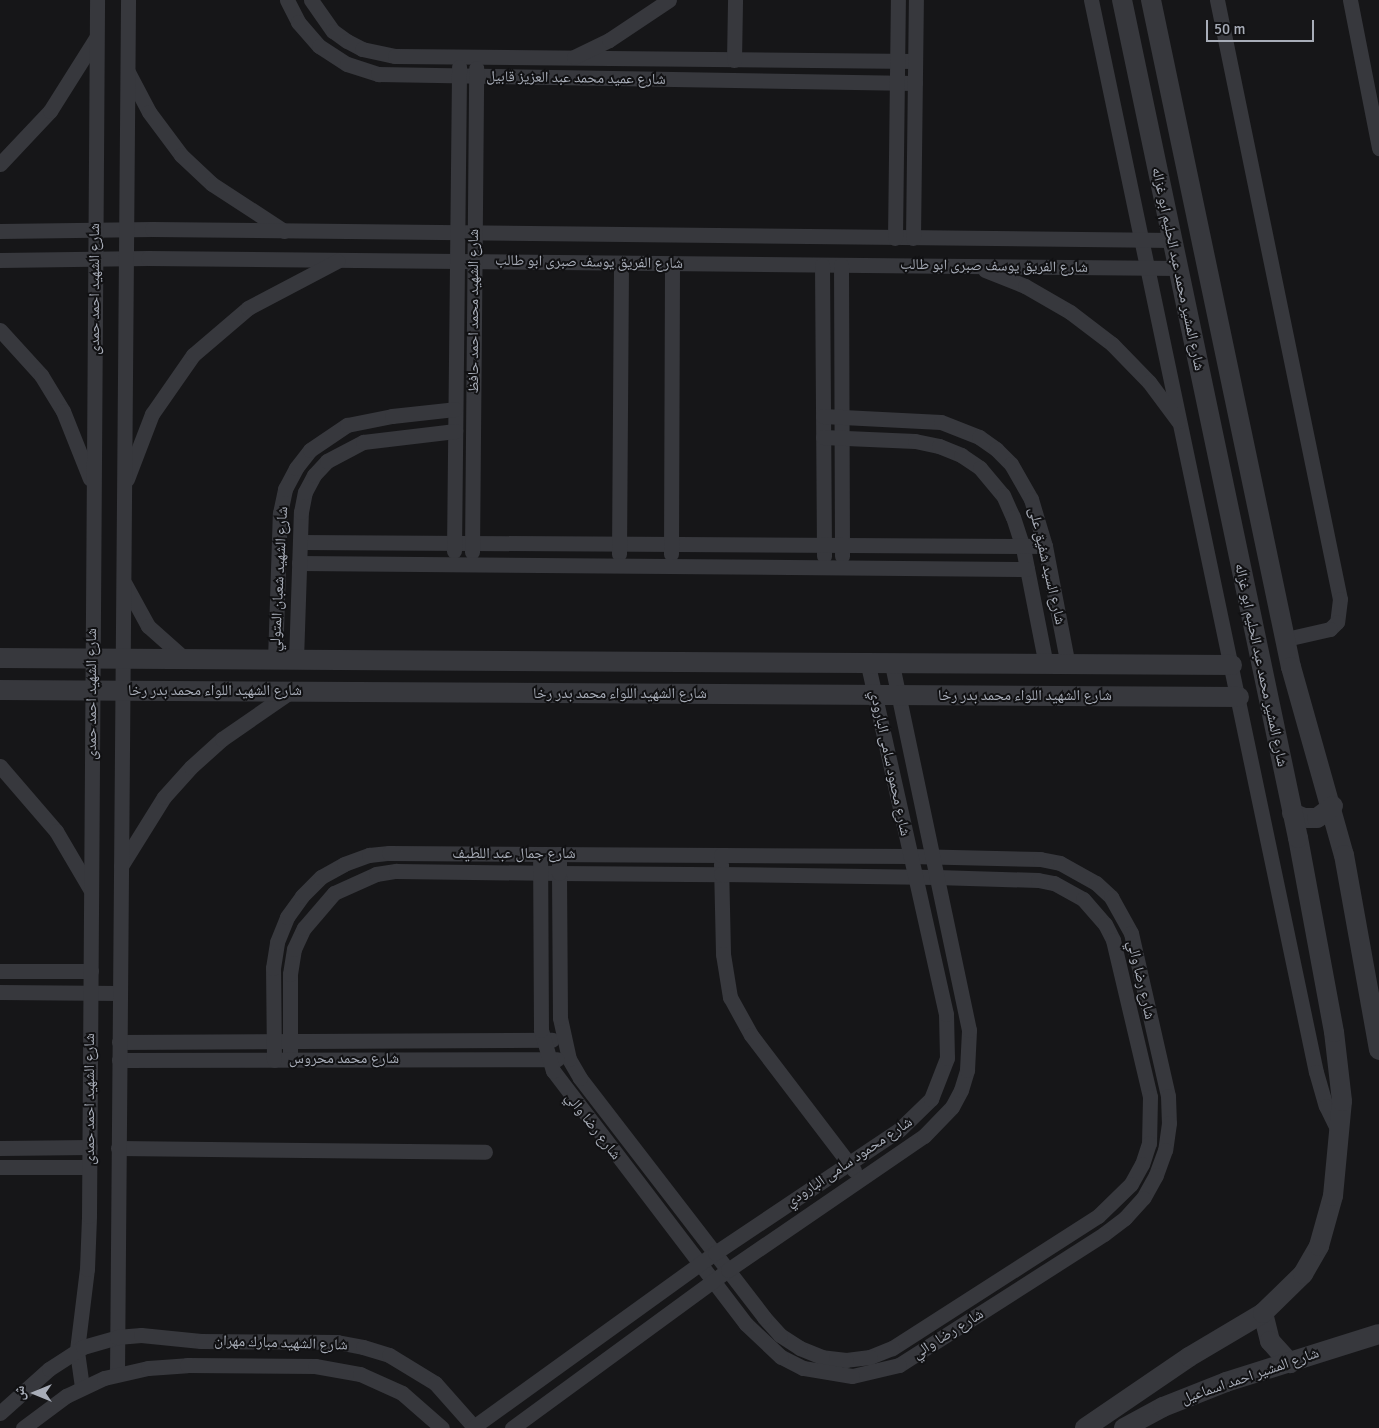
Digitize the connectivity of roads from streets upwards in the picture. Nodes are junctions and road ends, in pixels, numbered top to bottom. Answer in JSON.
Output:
{"nodes":[{"id":1,"x":97,"y":0,"type":"edge"},
{"id":2,"x":128,"y":0,"type":"edge"},
{"id":3,"x":287,"y":0,"type":"edge"},
{"id":4,"x":311,"y":0,"type":"edge"},
{"id":5,"x":669,"y":0,"type":"edge"},
{"id":6,"x":735,"y":0,"type":"edge"},
{"id":7,"x":898,"y":0,"type":"edge"},
{"id":8,"x":916,"y":0,"type":"edge"},
{"id":9,"x":1090,"y":0,"type":"edge"},
{"id":10,"x":1122,"y":0,"type":"edge"},
{"id":11,"x":1152,"y":0,"type":"edge"},
{"id":12,"x":1217,"y":0,"type":"edge"},
{"id":13,"x":1350,"y":0,"type":"edge"},
{"id":14,"x":97,"y":36,"type":"junction"},
{"id":15,"x":459,"y":58,"type":"junction"},
{"id":16,"x":476,"y":58,"type":"junction"},
{"id":17,"x":572,"y":58,"type":"junction"},
{"id":18,"x":692,"y":59,"type":"junction"},
{"id":19,"x":734,"y":60,"type":"junction"},
{"id":20,"x":898,"y":61,"type":"junction"},
{"id":21,"x":915,"y":61,"type":"junction"},
{"id":22,"x":128,"y":71,"type":"junction"},
{"id":23,"x":459,"y":77,"type":"junction"},
{"id":24,"x":476,"y":77,"type":"junction"},
{"id":25,"x":692,"y":80,"type":"junction"},
{"id":26,"x":897,"y":83,"type":"junction"},
{"id":27,"x":915,"y":83,"type":"junction"},
{"id":28,"x":1379,"y":148,"type":"edge"},
{"id":29,"x":0,"y":164,"type":"edge"},
{"id":30,"x":126,"y":230,"type":"junction"},
{"id":31,"x":0,"y":231,"type":"edge"},
{"id":32,"x":95,"y":232,"type":"junction"},
{"id":33,"x":286,"y":232,"type":"junction"},
{"id":34,"x":457,"y":234,"type":"junction"},
{"id":35,"x":474,"y":234,"type":"junction"},
{"id":36,"x":896,"y":238,"type":"junction"},
{"id":37,"x":913,"y":238,"type":"junction"},
{"id":38,"x":1142,"y":240,"type":"junction"},
{"id":39,"x":1172,"y":240,"type":"junction"},
{"id":40,"x":126,"y":259,"type":"junction"},
{"id":41,"x":0,"y":260,"type":"edge"},
{"id":42,"x":95,"y":260,"type":"junction"},
{"id":43,"x":339,"y":260,"type":"junction"},
{"id":44,"x":457,"y":261,"type":"junction"},
{"id":45,"x":474,"y":261,"type":"junction"},
{"id":46,"x":621,"y":263,"type":"junction"},
{"id":47,"x":672,"y":263,"type":"junction"},
{"id":48,"x":822,"y":265,"type":"junction"},
{"id":49,"x":841,"y":265,"type":"junction"},
{"id":50,"x":976,"y":266,"type":"junction"},
{"id":51,"x":1148,"y":268,"type":"junction"},
{"id":52,"x":1178,"y":268,"type":"junction"},
{"id":53,"x":0,"y":330,"type":"edge"},
{"id":54,"x":455,"y":410,"type":"junction"},
{"id":55,"x":823,"y":416,"type":"junction"},
{"id":56,"x":842,"y":416,"type":"junction"},
{"id":57,"x":1180,"y":424,"type":"junction"},
{"id":58,"x":455,"y":431,"type":"junction"},
{"id":59,"x":823,"y":437,"type":"junction"},
{"id":60,"x":842,"y":437,"type":"junction"},
{"id":61,"x":94,"y":490,"type":"junction"},
{"id":62,"x":123,"y":492,"type":"junction"},
{"id":63,"x":300,"y":542,"type":"junction"},
{"id":64,"x":454,"y":543,"type":"junction"},
{"id":65,"x":472,"y":543,"type":"junction"},
{"id":66,"x":619,"y":544,"type":"junction"},
{"id":67,"x":671,"y":545,"type":"junction"},
{"id":68,"x":824,"y":546,"type":"junction"},
{"id":69,"x":842,"y":546,"type":"junction"},
{"id":70,"x":1045,"y":546,"type":"junction"},
{"id":71,"x":1023,"y":548,"type":"junction"},
{"id":72,"x":300,"y":562,"type":"junction"},
{"id":73,"x":454,"y":564,"type":"junction"},
{"id":74,"x":472,"y":564,"type":"junction"},
{"id":75,"x":619,"y":565,"type":"junction"},
{"id":76,"x":671,"y":566,"type":"junction"},
{"id":77,"x":824,"y":567,"type":"junction"},
{"id":78,"x":842,"y":567,"type":"junction"},
{"id":79,"x":1028,"y":569,"type":"junction"},
{"id":80,"x":122,"y":574,"type":"junction"},
{"id":81,"x":1286,"y":639,"type":"junction"},
{"id":82,"x":0,"y":658,"type":"edge"},
{"id":83,"x":93,"y":659,"type":"junction"},
{"id":84,"x":121,"y":659,"type":"junction"},
{"id":85,"x":185,"y":659,"type":"junction"},
{"id":86,"x":276,"y":660,"type":"junction"},
{"id":87,"x":296,"y":660,"type":"junction"},
{"id":88,"x":868,"y":664,"type":"junction"},
{"id":89,"x":892,"y":664,"type":"junction"},
{"id":90,"x":1046,"y":665,"type":"junction"},
{"id":91,"x":1068,"y":665,"type":"junction"},
{"id":92,"x":1232,"y":665,"type":"junction"},
{"id":93,"x":0,"y":690,"type":"edge"},
{"id":94,"x":92,"y":690,"type":"junction"},
{"id":95,"x":121,"y":690,"type":"junction"},
{"id":96,"x":290,"y":692,"type":"junction"},
{"id":97,"x":875,"y":696,"type":"junction"},
{"id":98,"x":898,"y":696,"type":"junction"},
{"id":99,"x":1239,"y":697,"type":"junction"},
{"id":100,"x":0,"y":766,"type":"edge"},
{"id":101,"x":1333,"y":806,"type":"junction"},
{"id":102,"x":1292,"y":813,"type":"junction"},
{"id":103,"x":1338,"y":829,"type":"junction"},
{"id":104,"x":1298,"y":838,"type":"junction"},
{"id":105,"x":540,"y":854,"type":"junction"},
{"id":106,"x":558,"y":854,"type":"junction"},
{"id":107,"x":721,"y":855,"type":"junction"},
{"id":108,"x":910,"y":856,"type":"junction"},
{"id":109,"x":931,"y":857,"type":"junction"},
{"id":110,"x":120,"y":867,"type":"junction"},
{"id":111,"x":540,"y":872,"type":"junction"},
{"id":112,"x":559,"y":873,"type":"junction"},
{"id":113,"x":721,"y":874,"type":"junction"},
{"id":114,"x":914,"y":877,"type":"junction"},
{"id":115,"x":936,"y":877,"type":"junction"},
{"id":116,"x":91,"y":890,"type":"junction"},
{"id":117,"x":0,"y":971,"type":"edge"},
{"id":118,"x":90,"y":971,"type":"junction"},
{"id":119,"x":1143,"y":989,"type":"junction"},
{"id":120,"x":0,"y":992,"type":"edge"},
{"id":121,"x":90,"y":993,"type":"junction"},
{"id":122,"x":119,"y":993,"type":"junction"},
{"id":123,"x":1126,"y":995,"type":"junction"},
{"id":124,"x":543,"y":1040,"type":"junction"},
{"id":125,"x":563,"y":1040,"type":"junction"},
{"id":126,"x":118,"y":1042,"type":"junction"},
{"id":127,"x":274,"y":1042,"type":"junction"},
{"id":128,"x":290,"y":1042,"type":"junction"},
{"id":129,"x":1379,"y":1050,"type":"edge"},
{"id":130,"x":290,"y":1059,"type":"junction"},
{"id":131,"x":548,"y":1059,"type":"junction"},
{"id":132,"x":570,"y":1059,"type":"junction"},
{"id":133,"x":118,"y":1060,"type":"junction"},
{"id":134,"x":274,"y":1060,"type":"junction"},
{"id":135,"x":1341,"y":1137,"type":"junction"},
{"id":136,"x":90,"y":1147,"type":"junction"},
{"id":137,"x":0,"y":1148,"type":"edge"},
{"id":138,"x":118,"y":1148,"type":"junction"},
{"id":139,"x":485,"y":1152,"type":"dead end"},
{"id":140,"x":849,"y":1163,"type":"junction"},
{"id":141,"x":0,"y":1167,"type":"edge"},
{"id":142,"x":89,"y":1167,"type":"junction"},
{"id":143,"x":861,"y":1179,"type":"junction"},
{"id":144,"x":715,"y":1253,"type":"junction"},
{"id":145,"x":1028,"y":1261,"type":"junction"},
{"id":146,"x":700,"y":1264,"type":"junction"},
{"id":147,"x":728,"y":1270,"type":"junction"},
{"id":148,"x":1038,"y":1277,"type":"junction"},
{"id":149,"x":713,"y":1281,"type":"junction"},
{"id":150,"x":1263,"y":1313,"type":"junction"},
{"id":151,"x":609,"y":1329,"type":"junction"},
{"id":152,"x":1379,"y":1334,"type":"edge"},
{"id":153,"x":117,"y":1337,"type":"junction"},
{"id":154,"x":622,"y":1346,"type":"junction"},
{"id":155,"x":77,"y":1350,"type":"junction"},
{"id":156,"x":1290,"y":1363,"type":"junction"},
{"id":157,"x":117,"y":1374,"type":"junction"},
{"id":158,"x":82,"y":1387,"type":"junction"},
{"id":159,"x":0,"y":1414,"type":"edge"},
{"id":160,"x":23,"y":1428,"type":"edge"},
{"id":161,"x":442,"y":1428,"type":"edge"},
{"id":162,"x":473,"y":1428,"type":"edge"},
{"id":163,"x":512,"y":1428,"type":"edge"},
{"id":164,"x":1085,"y":1428,"type":"edge"},
{"id":165,"x":1124,"y":1428,"type":"edge"}],
"edges":[{"from":1,"to":14,"type":"street","name":"شارع الشهيد احمد حمدى"},
{"from":2,"to":22,"type":"street","name":"شارع الشهيد احمد حمدى"},
{"from":3,"to":23,"type":"street","name":"شارع عميد محمد عبد العزيز قابيل"},
{"from":4,"to":15,"type":"street","name":"شارع عميد محمد عبد العزيز قابيل"},
{"from":5,"to":17,"type":"street"},
{"from":6,"to":19,"type":"street"},
{"from":7,"to":20,"type":"street"},
{"from":8,"to":21,"type":"street"},
{"from":9,"to":38,"type":"street"},
{"from":10,"to":39,"type":"street","name":"شارع المشير محمد عبد الحليم ابو غزاله"},
{"from":11,"to":81,"type":"street","name":"شارع المشير محمد عبد الحليم ابو غزاله"},
{"from":12,"to":81,"type":"street"},
{"from":13,"to":28,"type":"street"},
{"from":14,"to":29,"type":"street"},
{"from":14,"to":32,"type":"street","name":"شارع الشهيد احمد حمدى"},
{"from":15,"to":16,"type":"street","name":"شارع عميد محمد عبد العزيز قابيل"},
{"from":15,"to":23,"type":"street","name":"شارع الشهيد محمد احمد حافظ"},
{"from":16,"to":17,"type":"street","name":"شارع عميد محمد عبد العزيز قابيل"},
{"from":16,"to":24,"type":"street","name":"شارع الشهيد محمد احمد حافظ"},
{"from":17,"to":18,"type":"street","name":"شارع عميد محمد عبد العزيز قابيل"},
{"from":18,"to":19,"type":"street","name":"شارع عميد محمد عبد العزيز قابيل"},
{"from":18,"to":25,"type":"street"},
{"from":19,"to":20,"type":"street","name":"شارع عميد محمد عبد العزيز قابيل"},
{"from":20,"to":21,"type":"street","name":"شارع عميد محمد عبد العزيز قابيل"},
{"from":20,"to":26,"type":"street"},
{"from":21,"to":27,"type":"street"},
{"from":22,"to":30,"type":"street","name":"شارع الشهيد احمد حمدى"},
{"from":22,"to":33,"type":"street"},
{"from":23,"to":24,"type":"street","name":"شارع عميد محمد عبد العزيز قابيل"},
{"from":23,"to":34,"type":"street","name":"شارع الشهيد محمد احمد حافظ"},
{"from":24,"to":25,"type":"street","name":"شارع عميد محمد عبد العزيز قابيل"},
{"from":24,"to":35,"type":"street","name":"شارع الشهيد محمد احمد حافظ"},
{"from":25,"to":26,"type":"street","name":"شارع عميد محمد عبد العزيز قابيل"},
{"from":26,"to":27,"type":"street","name":"شارع عميد محمد عبد العزيز قابيل"},
{"from":26,"to":36,"type":"street"},
{"from":27,"to":37,"type":"street"},
{"from":30,"to":32,"type":"street","name":"شارع الفريق يوسف صبرى ابو طالب"},
{"from":30,"to":33,"type":"street","name":"شارع الفريق يوسف صبرى ابو طالب"},
{"from":30,"to":40,"type":"street","name":"شارع الشهيد احمد حمدى"},
{"from":31,"to":32,"type":"street","name":"شارع الفريق يوسف صبرى ابو طالب"},
{"from":32,"to":42,"type":"street","name":"شارع الشهيد احمد حمدى"},
{"from":33,"to":34,"type":"street","name":"شارع الفريق يوسف صبرى ابو طالب"},
{"from":34,"to":35,"type":"street","name":"شارع الفريق يوسف صبرى ابو طالب"},
{"from":34,"to":44,"type":"street","name":"شارع الشهيد محمد احمد حافظ"},
{"from":35,"to":36,"type":"street","name":"شارع الفريق يوسف صبرى ابو طالب"},
{"from":35,"to":45,"type":"street","name":"شارع الشهيد محمد احمد حافظ"},
{"from":36,"to":37,"type":"street","name":"شارع الفريق يوسف صبرى ابو طالب"},
{"from":37,"to":38,"type":"street","name":"شارع الفريق يوسف صبرى ابو طالب"},
{"from":38,"to":39,"type":"street","name":"شارع الفريق يوسف صبرى ابو طالب"},
{"from":38,"to":51,"type":"street"},
{"from":39,"to":52,"type":"street","name":"شارع المشير محمد عبد الحليم ابو غزاله"},
{"from":40,"to":42,"type":"street","name":"شارع الفريق يوسف صبرى ابو طالب"},
{"from":40,"to":43,"type":"street","name":"شارع الفريق يوسف صبرى ابو طالب"},
{"from":40,"to":62,"type":"street","name":"شارع الشهيد احمد حمدى"},
{"from":41,"to":42,"type":"street","name":"شارع الفريق يوسف صبرى ابو طالب"},
{"from":42,"to":61,"type":"street","name":"شارع الشهيد احمد حمدى"},
{"from":43,"to":44,"type":"street","name":"شارع الفريق يوسف صبرى ابو طالب"},
{"from":43,"to":62,"type":"street"},
{"from":44,"to":45,"type":"street","name":"شارع الفريق يوسف صبرى ابو طالب"},
{"from":44,"to":54,"type":"street","name":"شارع الشهيد محمد احمد حافظ"},
{"from":45,"to":46,"type":"street","name":"شارع الفريق يوسف صبرى ابو طالب"},
{"from":45,"to":65,"type":"street","name":"شارع الشهيد محمد احمد حافظ"},
{"from":46,"to":47,"type":"street","name":"شارع الفريق يوسف صبرى ابو طالب"},
{"from":46,"to":66,"type":"street"},
{"from":47,"to":48,"type":"street","name":"شارع الفريق يوسف صبرى ابو طالب"},
{"from":47,"to":67,"type":"street"},
{"from":48,"to":49,"type":"street","name":"شارع الفريق يوسف صبرى ابو طالب"},
{"from":48,"to":55,"type":"street"},
{"from":49,"to":50,"type":"street","name":"شارع الفريق يوسف صبرى ابو طالب"},
{"from":49,"to":56,"type":"street"},
{"from":50,"to":51,"type":"street","name":"شارع الفريق يوسف صبرى ابو طالب"},
{"from":50,"to":57,"type":"street"},
{"from":51,"to":52,"type":"street","name":"شارع الفريق يوسف صبرى ابو طالب"},
{"from":51,"to":57,"type":"street"},
{"from":52,"to":102,"type":"street","name":"شارع المشير محمد عبد الحليم ابو غزاله"},
{"from":53,"to":61,"type":"street"},
{"from":54,"to":58,"type":"street","name":"شارع الشهيد محمد احمد حافظ"},
{"from":54,"to":86,"type":"street","name":"شارع الشهيد شعبان المتولي"},
{"from":55,"to":56,"type":"street","name":"شارع السيد شفيق على"},
{"from":55,"to":59,"type":"street"},
{"from":56,"to":60,"type":"street"},
{"from":56,"to":70,"type":"street","name":"شارع السيد شفيق على"},
{"from":57,"to":92,"type":"street"},
{"from":58,"to":63,"type":"street","name":"شارع الشهيد شعبان المتولي"},
{"from":58,"to":64,"type":"street","name":"شارع الشهيد محمد احمد حافظ"},
{"from":59,"to":60,"type":"street","name":"شارع السيد شفيق على"},
{"from":59,"to":68,"type":"street"},
{"from":60,"to":69,"type":"street"},
{"from":60,"to":71,"type":"street","name":"شارع السيد شفيق على"},
{"from":61,"to":83,"type":"street","name":"شارع الشهيد احمد حمدى"},
{"from":62,"to":80,"type":"street","name":"شارع الشهيد احمد حمدى"},
{"from":63,"to":64,"type":"street"},
{"from":63,"to":72,"type":"street","name":"شارع الشهيد شعبان المتولي"},
{"from":64,"to":65,"type":"street"},
{"from":64,"to":73,"type":"street","name":"شارع الشهيد محمد احمد حافظ"},
{"from":65,"to":66,"type":"street"},
{"from":65,"to":74,"type":"street","name":"شارع الشهيد محمد احمد حافظ"},
{"from":66,"to":67,"type":"street"},
{"from":66,"to":75,"type":"street"},
{"from":67,"to":68,"type":"street"},
{"from":67,"to":76,"type":"street"},
{"from":68,"to":69,"type":"street"},
{"from":68,"to":77,"type":"street"},
{"from":69,"to":71,"type":"street"},
{"from":69,"to":78,"type":"street"},
{"from":70,"to":71,"type":"street"},
{"from":70,"to":91,"type":"street","name":"شارع السيد شفيق على"},
{"from":71,"to":79,"type":"street","name":"شارع السيد شفيق على"},
{"from":72,"to":73,"type":"street"},
{"from":72,"to":87,"type":"street","name":"شارع الشهيد شعبان المتولي"},
{"from":73,"to":74,"type":"street"},
{"from":74,"to":75,"type":"street"},
{"from":75,"to":76,"type":"street"},
{"from":76,"to":77,"type":"street"},
{"from":77,"to":78,"type":"street"},
{"from":78,"to":79,"type":"street"},
{"from":79,"to":90,"type":"street","name":"شارع السيد شفيق على"},
{"from":80,"to":84,"type":"street","name":"شارع الشهيد احمد حمدى"},
{"from":80,"to":85,"type":"street"},
{"from":81,"to":101,"type":"street","name":"شارع المشير محمد عبد الحليم ابو غزاله"},
{"from":82,"to":83,"type":"street","name":"شارع الشهيد اللواء محمد بدر رخا"},
{"from":83,"to":84,"type":"street","name":"شارع الشهيد اللواء محمد بدر رخا"},
{"from":83,"to":94,"type":"street","name":"شارع الشهيد احمد حمدى"},
{"from":84,"to":85,"type":"street","name":"شارع الشهيد اللواء محمد بدر رخا"},
{"from":84,"to":95,"type":"street","name":"شارع الشهيد احمد حمدى"},
{"from":85,"to":86,"type":"street","name":"شارع الشهيد اللواء محمد بدر رخا"},
{"from":86,"to":87,"type":"street","name":"شارع الشهيد اللواء محمد بدر رخا"},
{"from":87,"to":88,"type":"street","name":"شارع الشهيد اللواء محمد بدر رخا"},
{"from":88,"to":89,"type":"street","name":"شارع الشهيد اللواء محمد بدر رخا"},
{"from":88,"to":97,"type":"street","name":"شارع محمود سامى البارودي"},
{"from":89,"to":90,"type":"street","name":"شارع الشهيد اللواء محمد بدر رخا"},
{"from":89,"to":98,"type":"street","name":"شارع محمود سامى البارودي"},
{"from":90,"to":91,"type":"street","name":"شارع الشهيد اللواء محمد بدر رخا"},
{"from":91,"to":92,"type":"street","name":"شارع الشهيد اللواء محمد بدر رخا"},
{"from":92,"to":99,"type":"street"},
{"from":93,"to":94,"type":"street","name":"شارع الشهيد اللواء محمد بدر رخا"},
{"from":94,"to":95,"type":"street","name":"شارع الشهيد اللواء محمد بدر رخا"},
{"from":94,"to":116,"type":"street","name":"شارع الشهيد احمد حمدى"},
{"from":95,"to":96,"type":"street","name":"شارع الشهيد اللواء محمد بدر رخا"},
{"from":95,"to":110,"type":"street","name":"شارع الشهيد احمد حمدى"},
{"from":96,"to":97,"type":"street","name":"شارع الشهيد اللواء محمد بدر رخا"},
{"from":96,"to":110,"type":"street"},
{"from":97,"to":98,"type":"street","name":"شارع الشهيد اللواء محمد بدر رخا"},
{"from":97,"to":108,"type":"street","name":"شارع محمود سامى البارودي"},
{"from":98,"to":99,"type":"street","name":"شارع الشهيد اللواء محمد بدر رخا"},
{"from":98,"to":109,"type":"street","name":"شارع محمود سامى البارودي"},
{"from":99,"to":135,"type":"street"},
{"from":100,"to":116,"type":"street"},
{"from":101,"to":102,"type":"street"},
{"from":101,"to":103,"type":"street","name":"شارع المشير محمد عبد الحليم ابو غزاله"},
{"from":102,"to":104,"type":"street","name":"شارع المشير محمد عبد الحليم ابو غزاله"},
{"from":103,"to":104,"type":"street"},
{"from":103,"to":129,"type":"street","name":"شارع المشير محمد عبد الحليم ابو غزاله"},
{"from":104,"to":135,"type":"street","name":"شارع المشير محمد عبد الحليم ابو غزاله"},
{"from":105,"to":106,"type":"street","name":"شارع جمال عبد اللطيف"},
{"from":105,"to":111,"type":"street","name":"شارع رضا والي"},
{"from":105,"to":127,"type":"street","name":"شارع جمال عبد اللطيف"},
{"from":106,"to":107,"type":"street","name":"شارع جمال عبد اللطيف"},
{"from":106,"to":112,"type":"street","name":"شارع رضا والي"},
{"from":107,"to":108,"type":"street","name":"شارع جمال عبد اللطيف"},
{"from":107,"to":113,"type":"street"},
{"from":108,"to":109,"type":"street","name":"شارع رضا والي"},
{"from":108,"to":114,"type":"street","name":"شارع محمود سامى البارودي"},
{"from":109,"to":115,"type":"street","name":"شارع محمود سامى البارودي"},
{"from":109,"to":119,"type":"street","name":"شارع رضا والي"},
{"from":110,"to":122,"type":"street","name":"شارع الشهيد احمد حمدى"},
{"from":111,"to":112,"type":"street","name":"شارع جمال عبد اللطيف"},
{"from":111,"to":124,"type":"street","name":"شارع رضا والي"},
{"from":111,"to":128,"type":"street","name":"شارع جمال عبد اللطيف"},
{"from":112,"to":113,"type":"street","name":"شارع جمال عبد اللطيف"},
{"from":112,"to":125,"type":"street","name":"شارع رضا والي"},
{"from":113,"to":114,"type":"street","name":"شارع جمال عبد اللطيف"},
{"from":113,"to":140,"type":"street"},
{"from":114,"to":115,"type":"street","name":"شارع رضا والي"},
{"from":114,"to":140,"type":"street","name":"شارع محمود سامى البارودي"},
{"from":115,"to":123,"type":"street","name":"شارع رضا والي"},
{"from":115,"to":143,"type":"street","name":"شارع محمود سامى البارودي"},
{"from":116,"to":118,"type":"street","name":"شارع الشهيد احمد حمدى"},
{"from":117,"to":118,"type":"street"},
{"from":118,"to":121,"type":"street","name":"شارع الشهيد احمد حمدى"},
{"from":119,"to":123,"type":"street"},
{"from":119,"to":148,"type":"street","name":"شارع رضا والي"},
{"from":120,"to":121,"type":"street"},
{"from":121,"to":122,"type":"street"},
{"from":121,"to":136,"type":"street","name":"شارع الشهيد احمد حمدى"},
{"from":122,"to":126,"type":"street","name":"شارع الشهيد احمد حمدى"},
{"from":123,"to":145,"type":"street","name":"شارع رضا والي"},
{"from":124,"to":125,"type":"street","name":"شارع محمد محروس"},
{"from":124,"to":128,"type":"street","name":"شارع محمد محروس"},
{"from":124,"to":131,"type":"street","name":"شارع رضا والي"},
{"from":125,"to":132,"type":"street","name":"شارع رضا والي"},
{"from":126,"to":127,"type":"street","name":"شارع محمد محروس"},
{"from":126,"to":133,"type":"street","name":"شارع الشهيد احمد حمدى"},
{"from":127,"to":128,"type":"street","name":"شارع محمد محروس"},
{"from":127,"to":134,"type":"street","name":"شارع جمال عبد اللطيف"},
{"from":128,"to":130,"type":"street","name":"شارع جمال عبد اللطيف"},
{"from":130,"to":131,"type":"street","name":"شارع محمد محروس"},
{"from":130,"to":134,"type":"street","name":"شارع محمد محروس"},
{"from":131,"to":132,"type":"street","name":"شارع محمد محروس"},
{"from":131,"to":146,"type":"street","name":"شارع رضا والي"},
{"from":132,"to":144,"type":"street","name":"شارع رضا والي"},
{"from":133,"to":134,"type":"street","name":"شارع محمد محروس"},
{"from":133,"to":138,"type":"street","name":"شارع الشهيد احمد حمدى"},
{"from":135,"to":150,"type":"street","name":"شارع المشير محمد عبد الحليم ابو غزاله"},
{"from":136,"to":137,"type":"street"},
{"from":136,"to":142,"type":"street","name":"شارع الشهيد احمد حمدى"},
{"from":138,"to":139,"type":"street"},
{"from":138,"to":153,"type":"street","name":"شارع الشهيد احمد حمدى"},
{"from":140,"to":143,"type":"street"},
{"from":140,"to":144,"type":"street","name":"شارع محمود سامى البارودي"},
{"from":141,"to":142,"type":"street"},
{"from":142,"to":155,"type":"street","name":"شارع الشهيد احمد حمدى"},
{"from":143,"to":147,"type":"street","name":"شارع محمود سامى البارودي"},
{"from":144,"to":146,"type":"street","name":"شارع محمود سامى البارودي"},
{"from":144,"to":147,"type":"street","name":"شارع رضا والي"},
{"from":145,"to":147,"type":"street","name":"شارع رضا والي"},
{"from":145,"to":148,"type":"street"},
{"from":146,"to":149,"type":"street","name":"شارع رضا والي"},
{"from":146,"to":151,"type":"street","name":"شارع محمود سامى البارودي"},
{"from":147,"to":149,"type":"street","name":"شارع محمود سامى البارودي"},
{"from":148,"to":149,"type":"street","name":"شارع رضا والي"},
{"from":149,"to":154,"type":"street","name":"شارع محمود سامى البارودي"},
{"from":150,"to":156,"type":"street"},
{"from":150,"to":164,"type":"street","name":"شارع المشير احمد اسماعيل"},
{"from":151,"to":154,"type":"street"},
{"from":151,"to":162,"type":"street","name":"شارع محمود سامى البارودي"},
{"from":152,"to":156,"type":"street","name":"شارع المشير احمد اسماعيل"},
{"from":153,"to":155,"type":"street","name":"شارع الشهيد مبارك مهران"},
{"from":153,"to":157,"type":"street","name":"شارع الشهيد احمد حمدى"},
{"from":153,"to":162,"type":"street","name":"شارع الشهيد مبارك مهران"},
{"from":154,"to":163,"type":"street","name":"شارع محمود سامى البارودي"},
{"from":155,"to":158,"type":"street","name":"شارع الشهيد احمد حمدى"},
{"from":155,"to":159,"type":"street","name":"شارع الشهيد مبارك مهران"},
{"from":156,"to":165,"type":"street","name":"شارع المشير احمد اسماعيل"},
{"from":157,"to":158,"type":"street","name":"شارع الشهيد مبارك مهران"},
{"from":157,"to":161,"type":"street","name":"شارع الشهيد مبارك مهران"},
{"from":158,"to":160,"type":"street","name":"شارع الشهيد مبارك مهران"}]}
